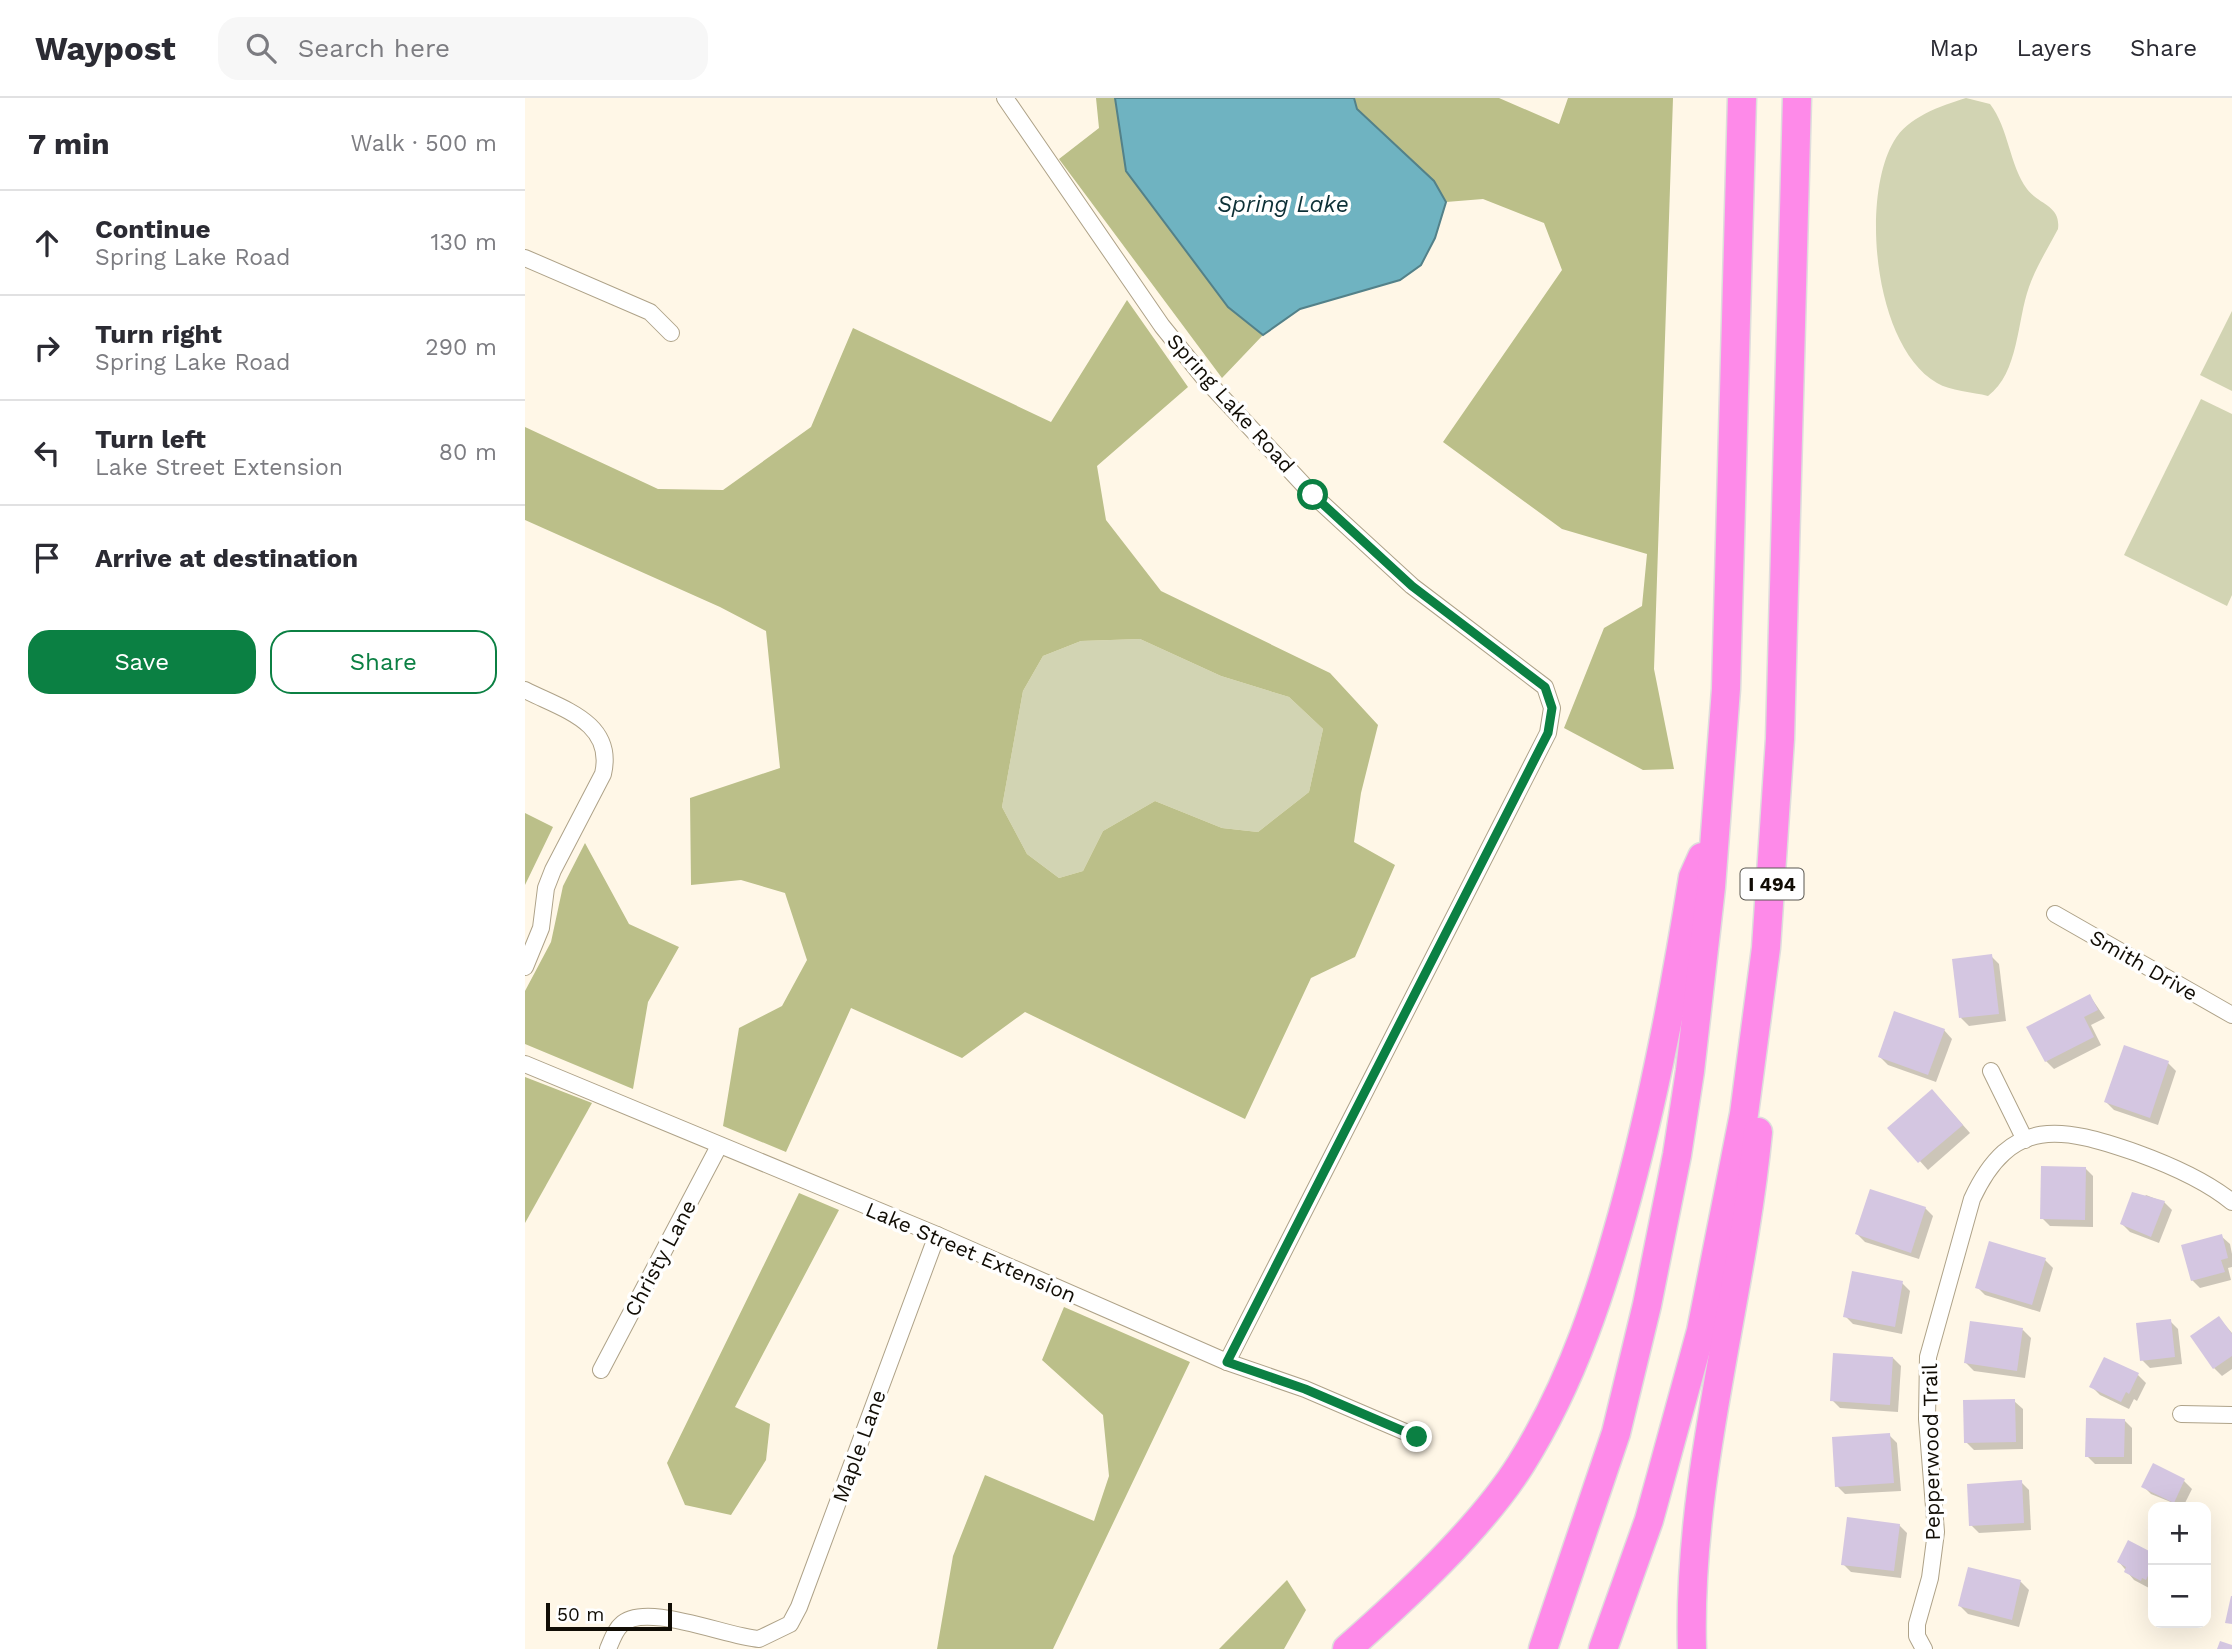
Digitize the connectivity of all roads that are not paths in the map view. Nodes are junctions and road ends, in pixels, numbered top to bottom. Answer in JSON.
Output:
{"nodes":[{"id":1,"x":1005,"y":98,"type":"edge"},
{"id":2,"x":1742,"y":98,"type":"edge"},
{"id":3,"x":1797,"y":98,"type":"edge"},
{"id":4,"x":525,"y":258,"type":"edge"},
{"id":5,"x":671,"y":333,"type":"dead end"},
{"id":6,"x":525,"y":690,"type":"edge"},
{"id":7,"x":1715,"y":829,"type":"junction"},
{"id":8,"x":2055,"y":914,"type":"dead end"},
{"id":9,"x":1765,"y":958,"type":"junction"},
{"id":10,"x":525,"y":967,"type":"edge"},
{"id":11,"x":2232,"y":1015,"type":"edge"},
{"id":12,"x":525,"y":1064,"type":"edge"},
{"id":13,"x":1991,"y":1071,"type":"dead end"},
{"id":14,"x":2025,"y":1140,"type":"junction"},
{"id":15,"x":719,"y":1146,"type":"junction"},
{"id":16,"x":2232,"y":1202,"type":"edge"},
{"id":17,"x":937,"y":1235,"type":"junction"},
{"id":18,"x":1227,"y":1362,"type":"junction"},
{"id":19,"x":600,"y":1370,"type":"dead end"},
{"id":20,"x":2181,"y":1414,"type":"dead end"},
{"id":21,"x":2232,"y":1415,"type":"edge"},
{"id":22,"x":1417,"y":1437,"type":"dead end"},
{"id":23,"x":1921,"y":1643,"type":"edge"},
{"id":24,"x":761,"y":1644,"type":"edge"},
{"id":25,"x":608,"y":1649,"type":"edge"},
{"id":26,"x":1347,"y":1649,"type":"edge"},
{"id":27,"x":1543,"y":1649,"type":"edge"},
{"id":28,"x":1603,"y":1649,"type":"edge"},
{"id":29,"x":1692,"y":1649,"type":"edge"}],
"edges":[{"from":1,"to":18,"type":"street","name":"Spring Lake Road"},
{"from":2,"to":7,"type":"highway","number":"I 494"},
{"from":3,"to":9,"type":"highway","number":"I 494"},
{"from":4,"to":5,"type":"street"},
{"from":6,"to":10,"type":"street"},
{"from":7,"to":26,"type":"highway"},
{"from":7,"to":27,"type":"highway","number":"I 494"},
{"from":8,"to":11,"type":"street","name":"Smith Drive"},
{"from":9,"to":28,"type":"highway","number":"I 494"},
{"from":9,"to":29,"type":"highway"},
{"from":12,"to":15,"type":"street","name":"Lake Street Extension"},
{"from":13,"to":14,"type":"street"},
{"from":14,"to":16,"type":"street","name":"Pepperwood Trail"},
{"from":14,"to":23,"type":"street","name":"Pepperwood Trail"},
{"from":15,"to":17,"type":"street","name":"Lake Street Extension"},
{"from":15,"to":19,"type":"street","name":"Christy Lane"},
{"from":17,"to":18,"type":"street","name":"Lake Street Extension"},
{"from":17,"to":24,"type":"street","name":"Maple Lane"},
{"from":18,"to":22,"type":"street","name":"Lake Street Extension"},
{"from":20,"to":21,"type":"street"},
{"from":24,"to":25,"type":"street"}]}
